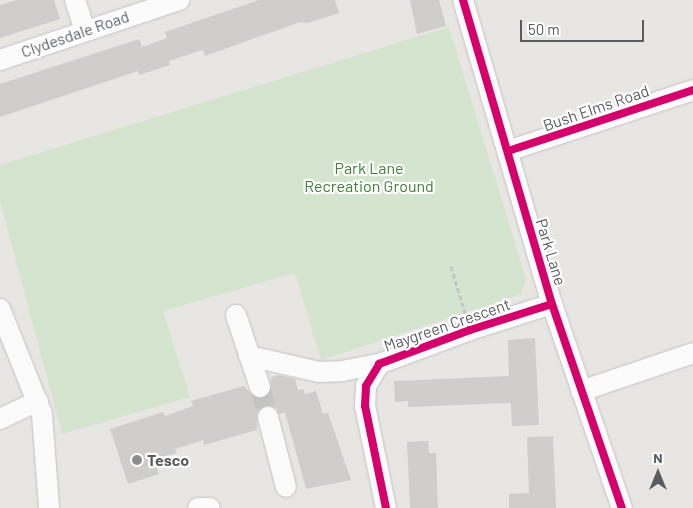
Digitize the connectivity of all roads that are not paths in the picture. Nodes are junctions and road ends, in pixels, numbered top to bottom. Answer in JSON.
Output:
{"nodes":[{"id":1,"x":76,"y":0,"type":"edge"},
{"id":2,"x":179,"y":0,"type":"edge"},
{"id":3,"x":463,"y":0,"type":"edge"},
{"id":4,"x":85,"y":30,"type":"junction"},
{"id":5,"x":0,"y":60,"type":"edge"},
{"id":6,"x":693,"y":90,"type":"edge"},
{"id":7,"x":508,"y":152,"type":"junction"},
{"id":8,"x":552,"y":304,"type":"junction"},
{"id":9,"x":0,"y":309,"type":"edge"},
{"id":10,"x":236,"y":315,"type":"dead end"},
{"id":11,"x":693,"y":353,"type":"edge"},
{"id":12,"x":249,"y":356,"type":"junction"},
{"id":13,"x":379,"y":364,"type":"junction"},
{"id":14,"x":260,"y":387,"type":"tunnel mouth"},
{"id":15,"x":581,"y":391,"type":"junction"},
{"id":16,"x":38,"y":401,"type":"junction"},
{"id":17,"x":268,"y":417,"type":"tunnel mouth"},
{"id":18,"x":0,"y":419,"type":"edge"},
{"id":19,"x":286,"y":487,"type":"dead end"},
{"id":20,"x":49,"y":508,"type":"edge"},
{"id":21,"x":198,"y":508,"type":"edge"},
{"id":22,"x":210,"y":508,"type":"edge"},
{"id":23,"x":386,"y":508,"type":"edge"},
{"id":24,"x":622,"y":508,"type":"edge"}],
"edges":[{"from":1,"to":4,"type":"street"},
{"from":2,"to":4,"type":"street","name":"Clydesdale Road"},
{"from":3,"to":7,"type":"street","name":"Park Lane"},
{"from":4,"to":5,"type":"street","name":"Clydesdale Road"},
{"from":6,"to":7,"type":"street","name":"Bush Elms Road"},
{"from":7,"to":8,"type":"street","name":"Park Lane"},
{"from":8,"to":13,"type":"street","name":"Maygreen Crescent"},
{"from":8,"to":15,"type":"street","name":"Park Lane"},
{"from":9,"to":16,"type":"street"},
{"from":10,"to":12,"type":"street"},
{"from":11,"to":15,"type":"street"},
{"from":12,"to":13,"type":"street"},
{"from":12,"to":14,"type":"street"},
{"from":13,"to":23,"type":"street","name":"Maygreen Crescent"},
{"from":15,"to":24,"type":"street","name":"Park Lane"},
{"from":16,"to":18,"type":"street"},
{"from":16,"to":20,"type":"street"},
{"from":17,"to":19,"type":"street"},
{"from":21,"to":22,"type":"street"}]}
